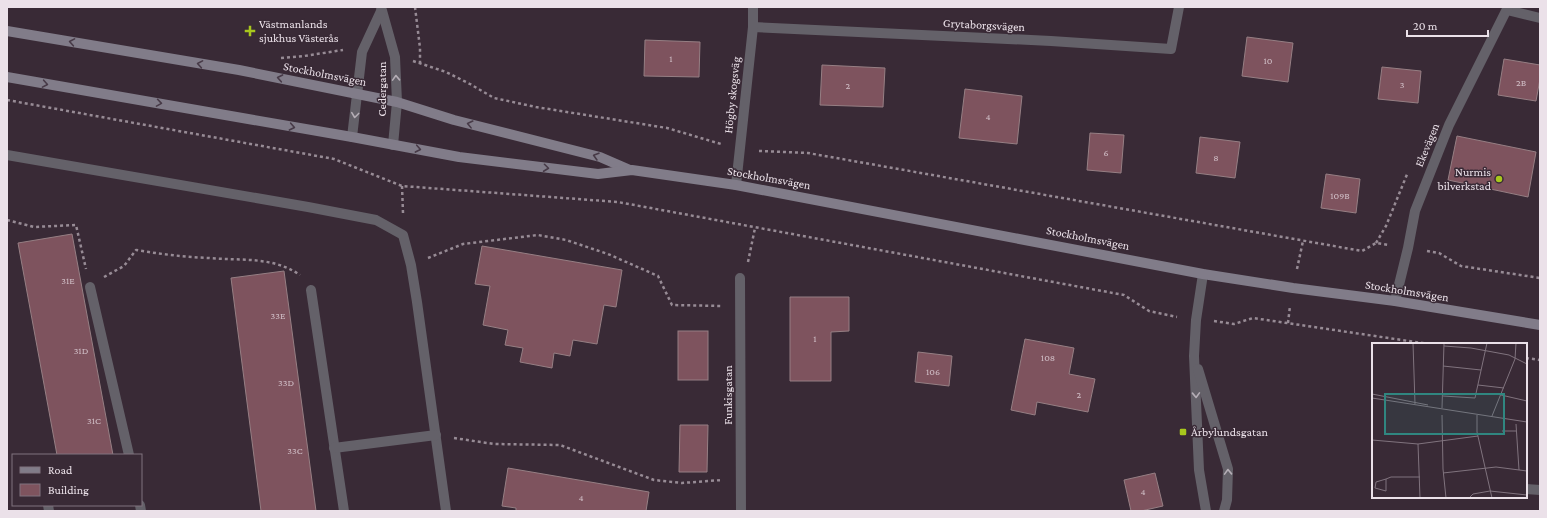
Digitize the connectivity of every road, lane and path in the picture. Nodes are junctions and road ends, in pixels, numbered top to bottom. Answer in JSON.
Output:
{"nodes":[{"id":1,"x":415,"y":7,"type":"edge"},
{"id":2,"x":753,"y":7,"type":"edge"},
{"id":3,"x":1179,"y":7,"type":"edge"},
{"id":4,"x":1508,"y":8,"type":"edge"},
{"id":5,"x":381,"y":9,"type":"edge"},
{"id":6,"x":1540,"y":18,"type":"edge"},
{"id":7,"x":753,"y":27,"type":"junction"},
{"id":8,"x":7,"y":30,"type":"edge"},
{"id":9,"x":7,"y":77,"type":"edge"},
{"id":10,"x":357,"y":93,"type":"junction"},
{"id":11,"x":7,"y":100,"type":"edge"},
{"id":12,"x":396,"y":102,"type":"junction"},
{"id":13,"x":352,"y":137,"type":"junction"},
{"id":14,"x":393,"y":145,"type":"junction"},
{"id":15,"x":740,"y":148,"type":"junction"},
{"id":16,"x":7,"y":155,"type":"edge"},
{"id":17,"x":632,"y":170,"type":"junction"},
{"id":18,"x":736,"y":185,"type":"junction"},
{"id":19,"x":402,"y":186,"type":"junction"},
{"id":20,"x":7,"y":220,"type":"edge"},
{"id":21,"x":755,"y":228,"type":"junction"},
{"id":22,"x":403,"y":235,"type":"junction"},
{"id":23,"x":1408,"y":248,"type":"junction"},
{"id":24,"x":411,"y":265,"type":"junction"},
{"id":25,"x":1203,"y":274,"type":"junction"},
{"id":26,"x":740,"y":278,"type":"joint"},
{"id":27,"x":1540,"y":278,"type":"edge"},
{"id":28,"x":90,"y":287,"type":"junction"},
{"id":29,"x":311,"y":290,"type":"joint"},
{"id":30,"x":1395,"y":301,"type":"junction"},
{"id":31,"x":740,"y":307,"type":"junction"},
{"id":32,"x":1196,"y":320,"type":"junction"},
{"id":33,"x":1540,"y":325,"type":"edge"},
{"id":34,"x":1422,"y":343,"type":"edge"},
{"id":35,"x":1194,"y":356,"type":"junction"},
{"id":36,"x":1527,"y":358,"type":"edge"},
{"id":37,"x":1540,"y":360,"type":"edge"},
{"id":38,"x":436,"y":435,"type":"junction"},
{"id":39,"x":334,"y":448,"type":"junction"},
{"id":40,"x":129,"y":454,"type":"edge"},
{"id":41,"x":741,"y":470,"type":"junction"},
{"id":42,"x":1527,"y":489,"type":"edge"},
{"id":43,"x":1540,"y":490,"type":"edge"},
{"id":44,"x":344,"y":511,"type":"edge"},
{"id":45,"x":446,"y":511,"type":"edge"},
{"id":46,"x":741,"y":511,"type":"edge"},
{"id":47,"x":1206,"y":511,"type":"edge"},
{"id":48,"x":1224,"y":511,"type":"edge"}],
"edges":[{"from":1,"to":15,"type":"path"},
{"from":2,"to":7,"type":"street","name":"Högby skogsväg"},
{"from":3,"to":7,"type":"street","name":"Grytaborgsvägen"},
{"from":4,"to":6,"type":"street"},
{"from":4,"to":23,"type":"street","name":"Ekevägen"},
{"from":5,"to":10,"type":"street","name":"Cedergatan"},
{"from":12,"to":5,"type":"street","name":"Cedergatan","one_way":true},
{"from":7,"to":15,"type":"street","name":"Högby skogsväg"},
{"from":10,"to":8,"type":"main road","name":"Stockholmsvägen","one_way":true},
{"from":9,"to":13,"type":"main road","name":"Stockholmsvägen","one_way":true},
{"from":10,"to":12,"type":"main road","name":"Stockholmsvägen"},
{"from":10,"to":13,"type":"street","name":"Cedergatan","one_way":true},
{"from":11,"to":19,"type":"path"},
{"from":12,"to":14,"type":"street","name":"Cedergatan"},
{"from":17,"to":12,"type":"main road","name":"Stockholmsvägen","one_way":true},
{"from":13,"to":14,"type":"main road","name":"Stockholmsvägen"},
{"from":14,"to":17,"type":"main road","name":"Stockholmsvägen","one_way":true},
{"from":15,"to":18,"type":"street","name":"Högby skogsväg"},
{"from":15,"to":23,"type":"path"},
{"from":16,"to":22,"type":"street"},
{"from":17,"to":18,"type":"main road","name":"Stockholmsvägen"},
{"from":18,"to":25,"type":"main road","name":"Stockholmsvägen"},
{"from":19,"to":21,"type":"path"},
{"from":19,"to":22,"type":"path"},
{"from":20,"to":28,"type":"path"},
{"from":21,"to":26,"type":"path"},
{"from":21,"to":32,"type":"path"},
{"from":22,"to":24,"type":"street"},
{"from":23,"to":27,"type":"path"},
{"from":23,"to":30,"type":"street","name":"Ekevägen"},
{"from":24,"to":31,"type":"path"},
{"from":24,"to":38,"type":"street"},
{"from":25,"to":30,"type":"main road","name":"Stockholmsvägen"},
{"from":25,"to":32,"type":"street"},
{"from":26,"to":31,"type":"street","name":"Funkisgatan"},
{"from":28,"to":29,"type":"path"},
{"from":28,"to":40,"type":"street"},
{"from":29,"to":39,"type":"street"},
{"from":30,"to":33,"type":"main road","name":"Stockholmsvägen"},
{"from":31,"to":41,"type":"street","name":"Funkisgatan"},
{"from":32,"to":34,"type":"path"},
{"from":32,"to":35,"type":"street"},
{"from":35,"to":47,"type":"street","one_way":true},
{"from":48,"to":35,"type":"street","one_way":true},
{"from":36,"to":37,"type":"path"},
{"from":38,"to":39,"type":"street"},
{"from":38,"to":41,"type":"path"},
{"from":38,"to":45,"type":"street"},
{"from":39,"to":44,"type":"street"},
{"from":41,"to":46,"type":"street","name":"Funkisgatan"},
{"from":42,"to":43,"type":"street"}]}
